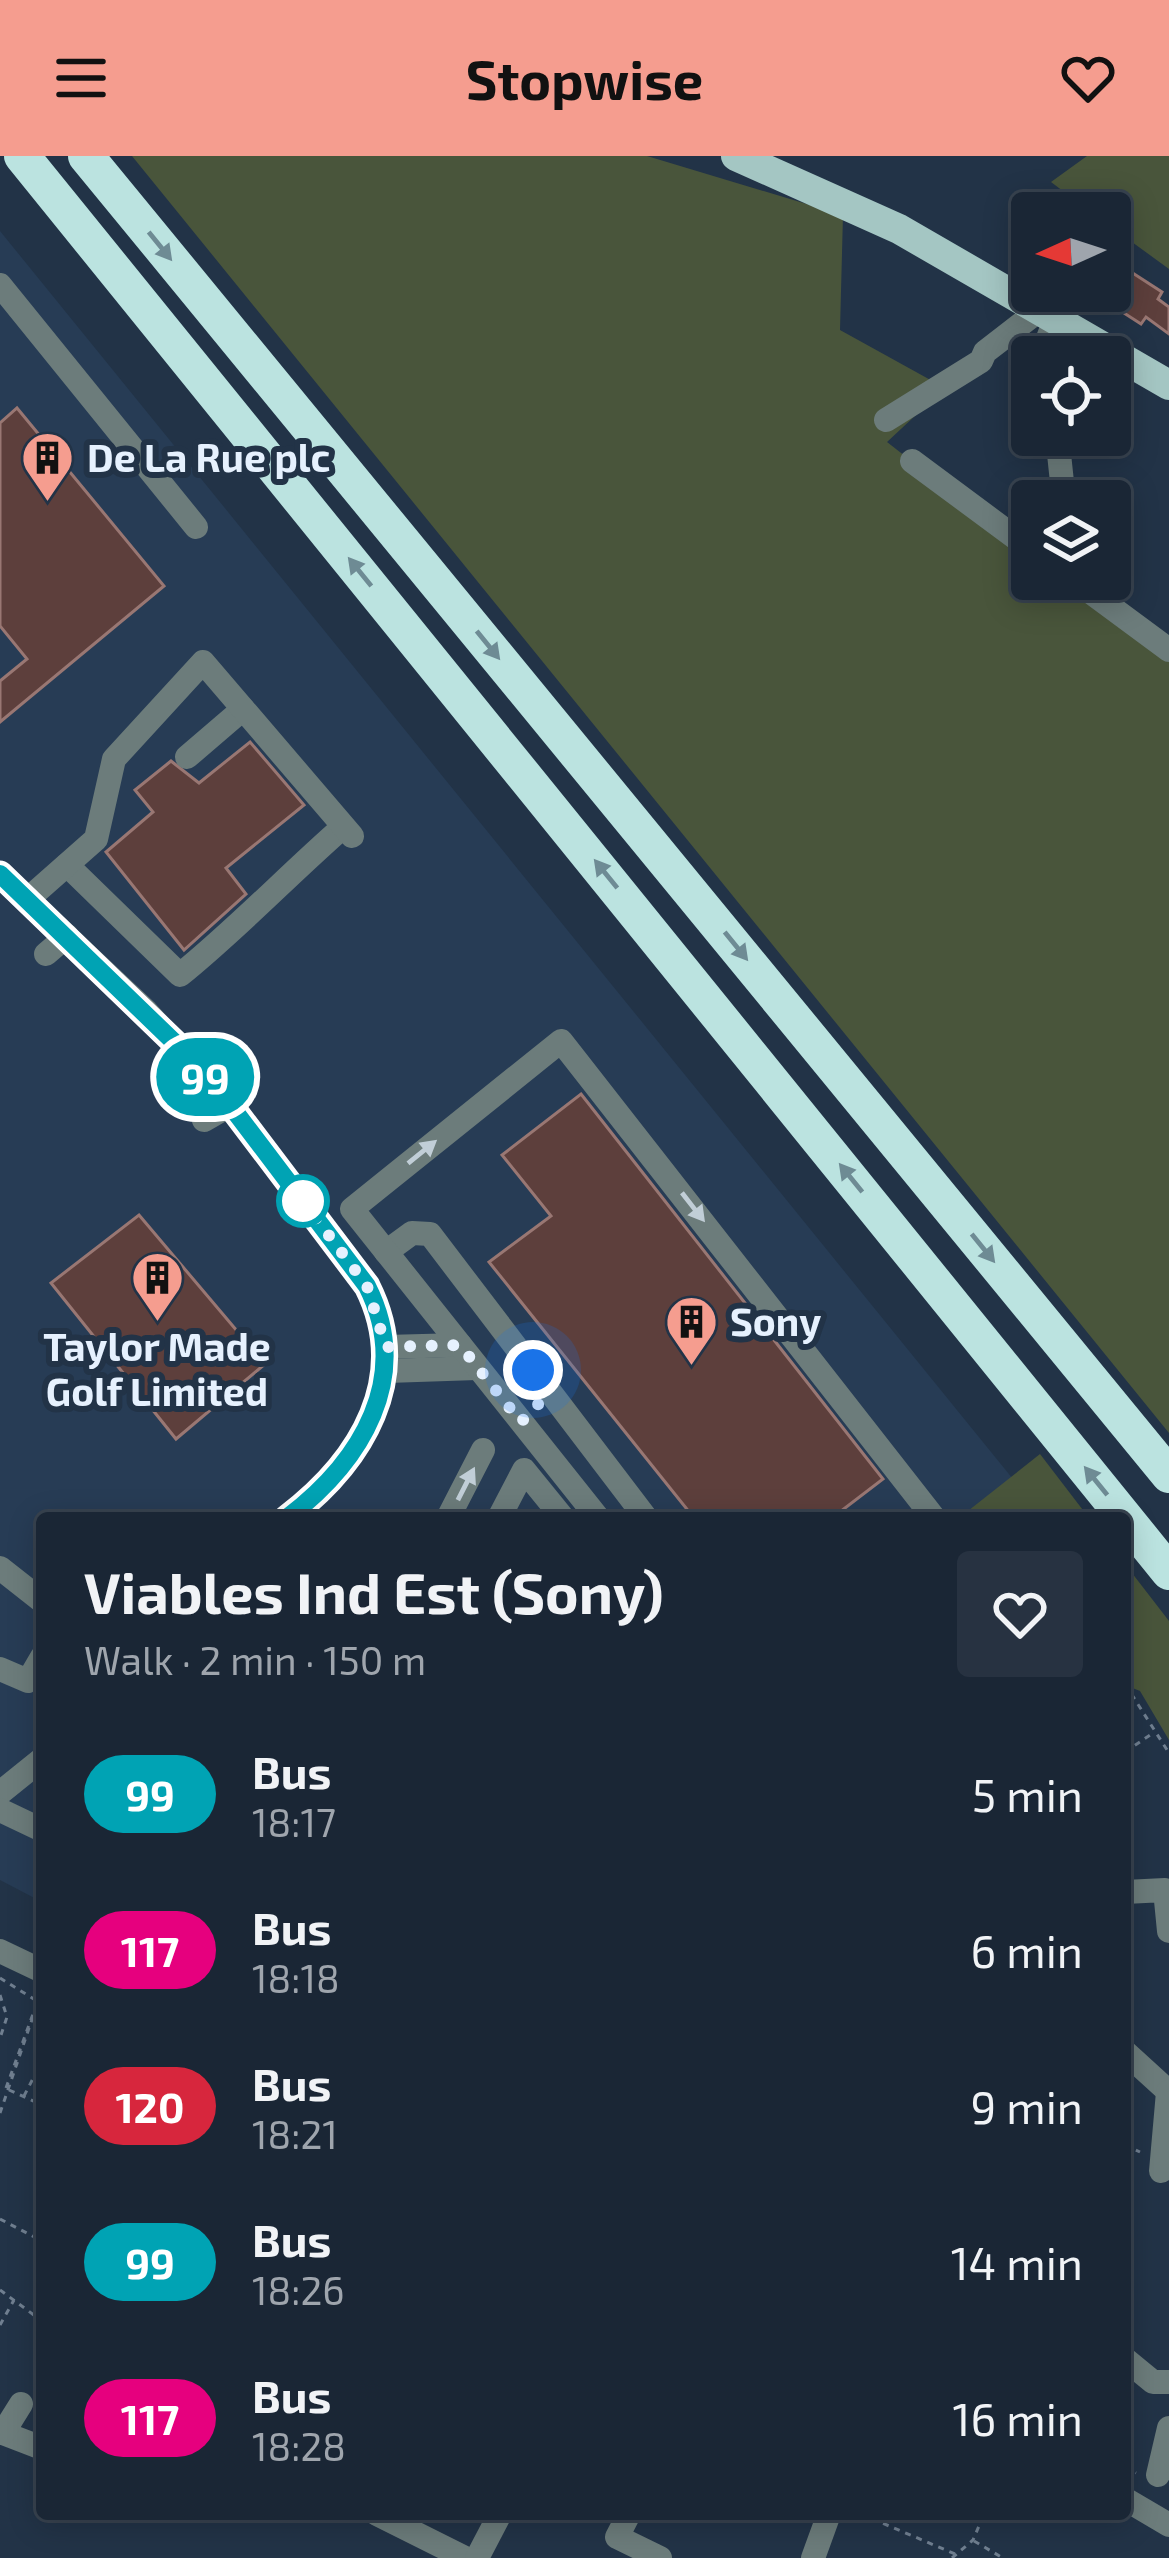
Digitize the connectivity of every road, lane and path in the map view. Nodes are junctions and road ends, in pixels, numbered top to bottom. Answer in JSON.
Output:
{"nodes":[{"id":1,"x":22,"y":156,"type":"edge"},
{"id":2,"x":86,"y":156,"type":"edge"},
{"id":3,"x":736,"y":156,"type":"edge"},
{"id":4,"x":0,"y":285,"type":"edge"},
{"id":5,"x":1049,"y":313,"type":"junction"},
{"id":6,"x":1045,"y":336,"type":"edge"},
{"id":7,"x":1169,"y":385,"type":"edge"},
{"id":8,"x":886,"y":421,"type":"dead end"},
{"id":9,"x":912,"y":461,"type":"dead end"},
{"id":10,"x":196,"y":527,"type":"dead end"},
{"id":11,"x":1011,"y":534,"type":"edge"},
{"id":12,"x":1101,"y":600,"type":"edge"},
{"id":13,"x":1169,"y":650,"type":"edge"},
{"id":14,"x":243,"y":709,"type":"junction"},
{"id":15,"x":187,"y":757,"type":"dead end"},
{"id":16,"x":67,"y":865,"type":"junction"},
{"id":17,"x":0,"y":874,"type":"edge"},
{"id":18,"x":28,"y":899,"type":"junction"},
{"id":19,"x":68,"y":936,"type":"junction"},
{"id":20,"x":46,"y":954,"type":"dead end"},
{"id":21,"x":230,"y":1105,"type":"junction"},
{"id":22,"x":204,"y":1120,"type":"dead end"},
{"id":23,"x":386,"y":1252,"type":"junction"},
{"id":24,"x":432,"y":1310,"type":"junction"},
{"id":25,"x":460,"y":1345,"type":"junction"},
{"id":26,"x":412,"y":1347,"type":"junction"},
{"id":27,"x":387,"y":1359,"type":"junction"},
{"id":28,"x":477,"y":1367,"type":"junction"},
{"id":29,"x":549,"y":1393,"type":"junction"},
{"id":30,"x":521,"y":1422,"type":"junction"},
{"id":31,"x":483,"y":1450,"type":"dead end"},
{"id":32,"x":1169,"y":1475,"type":"edge"},
{"id":33,"x":319,"y":1509,"type":"edge"},
{"id":34,"x":451,"y":1512,"type":"edge"},
{"id":35,"x":502,"y":1512,"type":"edge"},
{"id":36,"x":558,"y":1512,"type":"edge"},
{"id":37,"x":593,"y":1512,"type":"edge"},
{"id":38,"x":641,"y":1512,"type":"edge"},
{"id":39,"x":929,"y":1512,"type":"edge"},
{"id":40,"x":1120,"y":1512,"type":"edge"},
{"id":41,"x":1131,"y":1525,"type":"edge"},
{"id":42,"x":0,"y":1568,"type":"edge"},
{"id":43,"x":1169,"y":1572,"type":"edge"},
{"id":44,"x":36,"y":1596,"type":"edge"},
{"id":45,"x":36,"y":1667,"type":"edge"},
{"id":46,"x":0,"y":1669,"type":"edge"},
{"id":47,"x":1131,"y":1694,"type":"edge"},
{"id":48,"x":1154,"y":1732,"type":"junction"},
{"id":49,"x":1131,"y":1749,"type":"edge"},
{"id":50,"x":1169,"y":1754,"type":"edge"},
{"id":51,"x":36,"y":1765,"type":"edge"},
{"id":52,"x":0,"y":1793,"type":"edge"},
{"id":53,"x":0,"y":1810,"type":"edge"},
{"id":54,"x":36,"y":1827,"type":"edge"},
{"id":55,"x":1167,"y":1888,"type":"edge"},
{"id":56,"x":1131,"y":1891,"type":"edge"},
{"id":57,"x":1169,"y":1930,"type":"edge"},
{"id":58,"x":0,"y":1951,"type":"edge"},
{"id":59,"x":36,"y":1968,"type":"edge"},
{"id":60,"x":0,"y":1978,"type":"edge"},
{"id":61,"x":0,"y":1995,"type":"edge"},
{"id":62,"x":36,"y":2001,"type":"edge"},
{"id":63,"x":36,"y":2008,"type":"edge"},
{"id":64,"x":0,"y":2038,"type":"edge"},
{"id":65,"x":1131,"y":2057,"type":"edge"},
{"id":66,"x":36,"y":2073,"type":"edge"},
{"id":67,"x":8,"y":2090,"type":"junction"},
{"id":68,"x":1169,"y":2092,"type":"edge"},
{"id":69,"x":24,"y":2096,"type":"junction"},
{"id":70,"x":36,"y":2102,"type":"edge"},
{"id":71,"x":0,"y":2113,"type":"edge"},
{"id":72,"x":1161,"y":2171,"type":"dead end"},
{"id":73,"x":0,"y":2219,"type":"edge"},
{"id":74,"x":36,"y":2239,"type":"edge"},
{"id":75,"x":0,"y":2290,"type":"edge"},
{"id":76,"x":14,"y":2299,"type":"junction"},
{"id":77,"x":36,"y":2316,"type":"edge"},
{"id":78,"x":0,"y":2325,"type":"edge"},
{"id":79,"x":1131,"y":2364,"type":"edge"},
{"id":80,"x":1169,"y":2382,"type":"edge"},
{"id":81,"x":21,"y":2404,"type":"dead end"},
{"id":82,"x":1169,"y":2428,"type":"edge"},
{"id":83,"x":2,"y":2432,"type":"edge"},
{"id":84,"x":36,"y":2446,"type":"edge"},
{"id":85,"x":1157,"y":2475,"type":"dead end"},
{"id":86,"x":1131,"y":2502,"type":"edge"},
{"id":87,"x":389,"y":2520,"type":"edge"},
{"id":88,"x":497,"y":2520,"type":"edge"},
{"id":89,"x":626,"y":2520,"type":"edge"},
{"id":90,"x":827,"y":2520,"type":"edge"},
{"id":91,"x":874,"y":2520,"type":"edge"},
{"id":92,"x":981,"y":2520,"type":"edge"},
{"id":93,"x":1169,"y":2525,"type":"edge"},
{"id":94,"x":973,"y":2540,"type":"junction"},
{"id":95,"x":954,"y":2556,"type":"edge"},
{"id":96,"x":465,"y":2558,"type":"edge"},
{"id":97,"x":477,"y":2558,"type":"edge"},
{"id":98,"x":660,"y":2558,"type":"edge"},
{"id":99,"x":813,"y":2558,"type":"edge"},
{"id":100,"x":1003,"y":2558,"type":"edge"}],
"edges":[{"from":40,"to":1,"type":"highway","one_way":true},
{"from":2,"to":32,"type":"highway","one_way":true},
{"from":3,"to":5,"type":"main road"},
{"from":4,"to":10,"type":"street"},
{"from":5,"to":6,"type":"street"},
{"from":5,"to":7,"type":"main road"},
{"from":5,"to":8,"type":"street"},
{"from":9,"to":11,"type":"street"},
{"from":12,"to":13,"type":"street"},
{"from":14,"to":15,"type":"street"},
{"from":14,"to":16,"type":"street"},
{"from":14,"to":16,"type":"street"},
{"from":16,"to":18,"type":"street"},
{"from":17,"to":18,"type":"street"},
{"from":18,"to":19,"type":"street"},
{"from":19,"to":20,"type":"street"},
{"from":19,"to":21,"type":"street"},
{"from":21,"to":22,"type":"street"},
{"from":21,"to":27,"type":"street"},
{"from":23,"to":24,"type":"street"},
{"from":23,"to":29,"type":"street"},
{"from":23,"to":39,"type":"street","one_way":true},
{"from":24,"to":25,"type":"street"},
{"from":24,"to":26,"type":"street"},
{"from":25,"to":26,"type":"street"},
{"from":25,"to":28,"type":"street"},
{"from":26,"to":27,"type":"street"},
{"from":27,"to":28,"type":"street"},
{"from":27,"to":33,"type":"street"},
{"from":28,"to":30,"type":"street"},
{"from":29,"to":30,"type":"street"},
{"from":29,"to":38,"type":"street"},
{"from":30,"to":37,"type":"street"},
{"from":34,"to":31,"type":"street","one_way":true},
{"from":35,"to":36,"type":"street"},
{"from":43,"to":41,"type":"highway","one_way":true},
{"from":42,"to":44,"type":"street"},
{"from":45,"to":46,"type":"street"},
{"from":47,"to":48,"type":"path"},
{"from":48,"to":49,"type":"path"},
{"from":48,"to":50,"type":"path"},
{"from":51,"to":52,"type":"street"},
{"from":53,"to":54,"type":"street"},
{"from":55,"to":56,"type":"street"},
{"from":55,"to":57,"type":"street"},
{"from":58,"to":59,"type":"street"},
{"from":60,"to":62,"type":"path"},
{"from":61,"to":64,"type":"path"},
{"from":63,"to":67,"type":"path"},
{"from":65,"to":68,"type":"street"},
{"from":66,"to":69,"type":"path"},
{"from":67,"to":69,"type":"path"},
{"from":67,"to":71,"type":"path"},
{"from":68,"to":72,"type":"street"},
{"from":69,"to":70,"type":"path"},
{"from":73,"to":74,"type":"path"},
{"from":75,"to":76,"type":"path"},
{"from":76,"to":77,"type":"path"},
{"from":76,"to":78,"type":"path"},
{"from":79,"to":80,"type":"street"},
{"from":81,"to":83,"type":"street"},
{"from":82,"to":85,"type":"street"},
{"from":83,"to":84,"type":"street"},
{"from":86,"to":93,"type":"street"},
{"from":87,"to":96,"type":"street"},
{"from":88,"to":97,"type":"street"},
{"from":89,"to":98,"type":"street"},
{"from":90,"to":99,"type":"street"},
{"from":91,"to":95,"type":"path"},
{"from":92,"to":94,"type":"path"},
{"from":94,"to":95,"type":"path"},
{"from":94,"to":100,"type":"path"}]}
